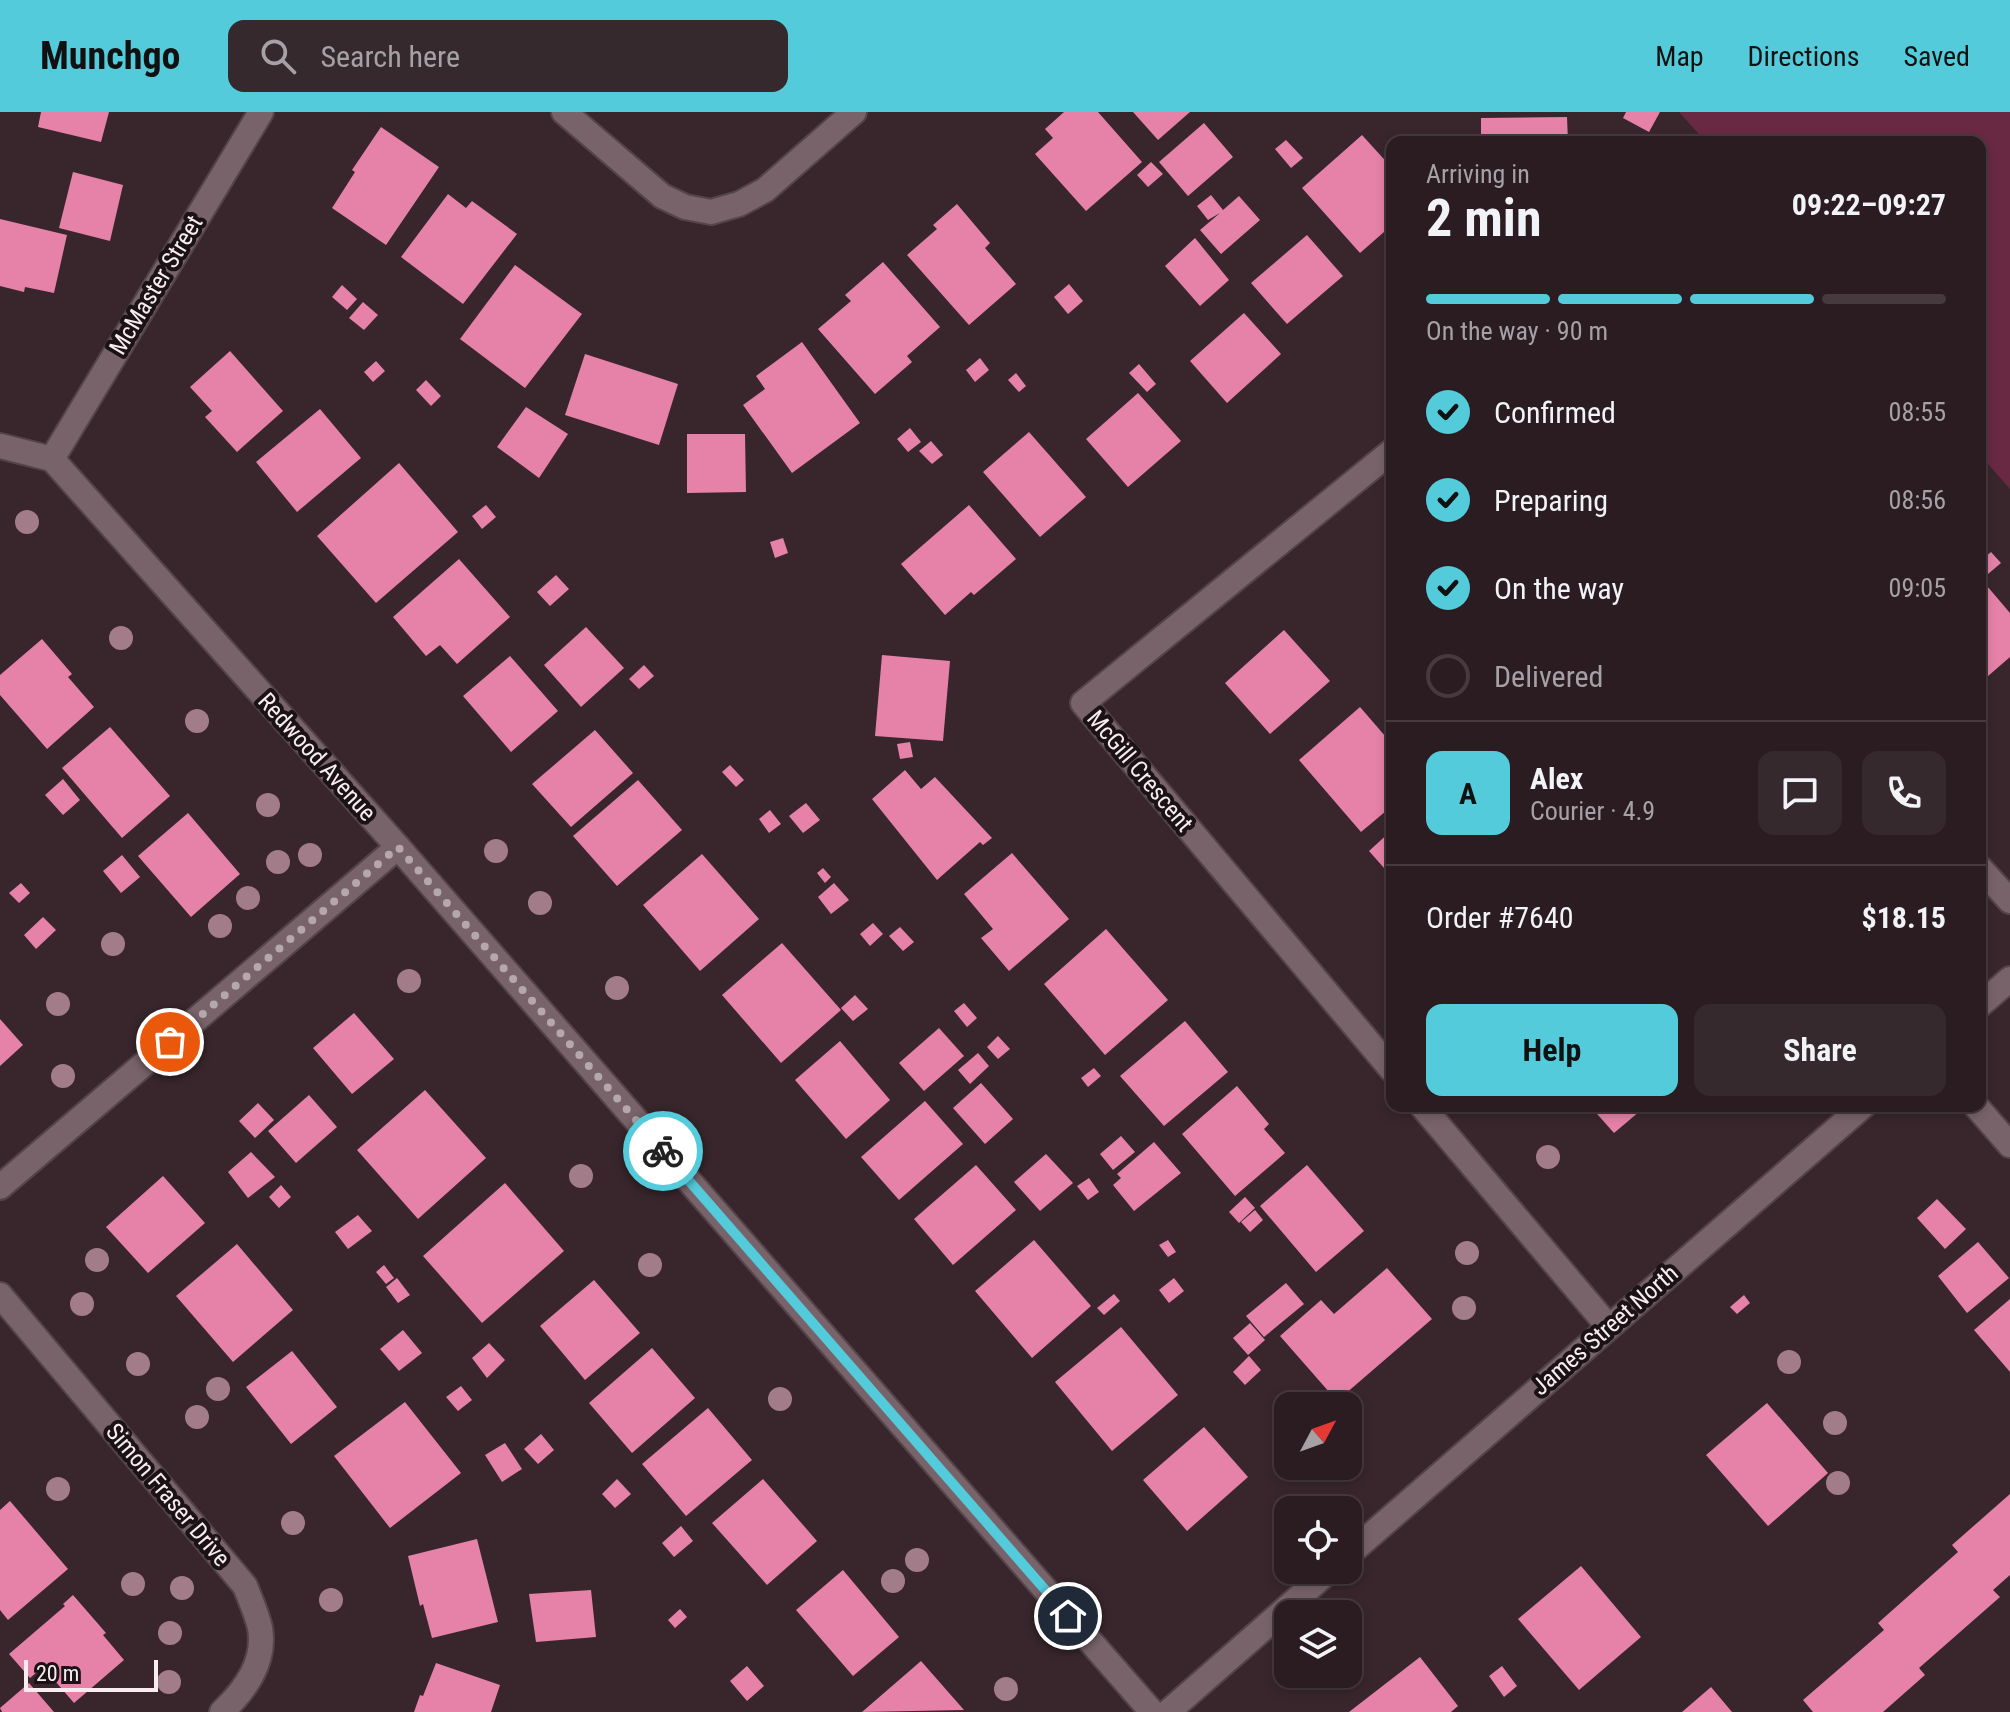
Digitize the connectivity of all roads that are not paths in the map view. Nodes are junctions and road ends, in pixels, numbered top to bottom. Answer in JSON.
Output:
{"nodes":[{"id":1,"x":261,"y":112,"type":"edge"},
{"id":2,"x":564,"y":112,"type":"edge"},
{"id":3,"x":854,"y":112,"type":"edge"},
{"id":4,"x":0,"y":446,"type":"edge"},
{"id":5,"x":1386,"y":456,"type":"edge"},
{"id":6,"x":52,"y":459,"type":"junction"},
{"id":7,"x":398,"y":847,"type":"junction"},
{"id":8,"x":1986,"y":875,"type":"edge"},
{"id":9,"x":2010,"y":901,"type":"edge"},
{"id":10,"x":2010,"y":979,"type":"edge"},
{"id":11,"x":1986,"y":1000,"type":"edge"},
{"id":12,"x":1386,"y":1063,"type":"edge"},
{"id":13,"x":1427,"y":1112,"type":"edge"},
{"id":14,"x":1856,"y":1112,"type":"edge"},
{"id":15,"x":1981,"y":1112,"type":"edge"},
{"id":16,"x":2010,"y":1145,"type":"edge"},
{"id":17,"x":0,"y":1187,"type":"edge"},
{"id":18,"x":0,"y":1295,"type":"edge"},
{"id":19,"x":1608,"y":1326,"type":"junction"},
{"id":20,"x":1362,"y":1543,"type":"edge"},
{"id":21,"x":1314,"y":1584,"type":"edge"},
{"id":22,"x":222,"y":1712,"type":"edge"},
{"id":23,"x":1152,"y":1712,"type":"edge"},
{"id":24,"x":1168,"y":1712,"type":"edge"}],
"edges":[{"from":1,"to":6,"type":"street","name":"McMaster Street"},
{"from":2,"to":3,"type":"street"},
{"from":4,"to":6,"type":"street"},
{"from":5,"to":12,"type":"street","name":"McGill Crescent"},
{"from":6,"to":7,"type":"street","name":"Redwood Avenue"},
{"from":7,"to":17,"type":"street"},
{"from":7,"to":23,"type":"street","name":"Redwood Avenue"},
{"from":8,"to":9,"type":"street"},
{"from":10,"to":11,"type":"street"},
{"from":13,"to":19,"type":"street"},
{"from":14,"to":19,"type":"street","name":"James Street North"},
{"from":15,"to":16,"type":"street"},
{"from":18,"to":22,"type":"street","name":"Simon Fraser Drive"},
{"from":19,"to":20,"type":"street","name":"James Street North"},
{"from":21,"to":24,"type":"street"}]}
